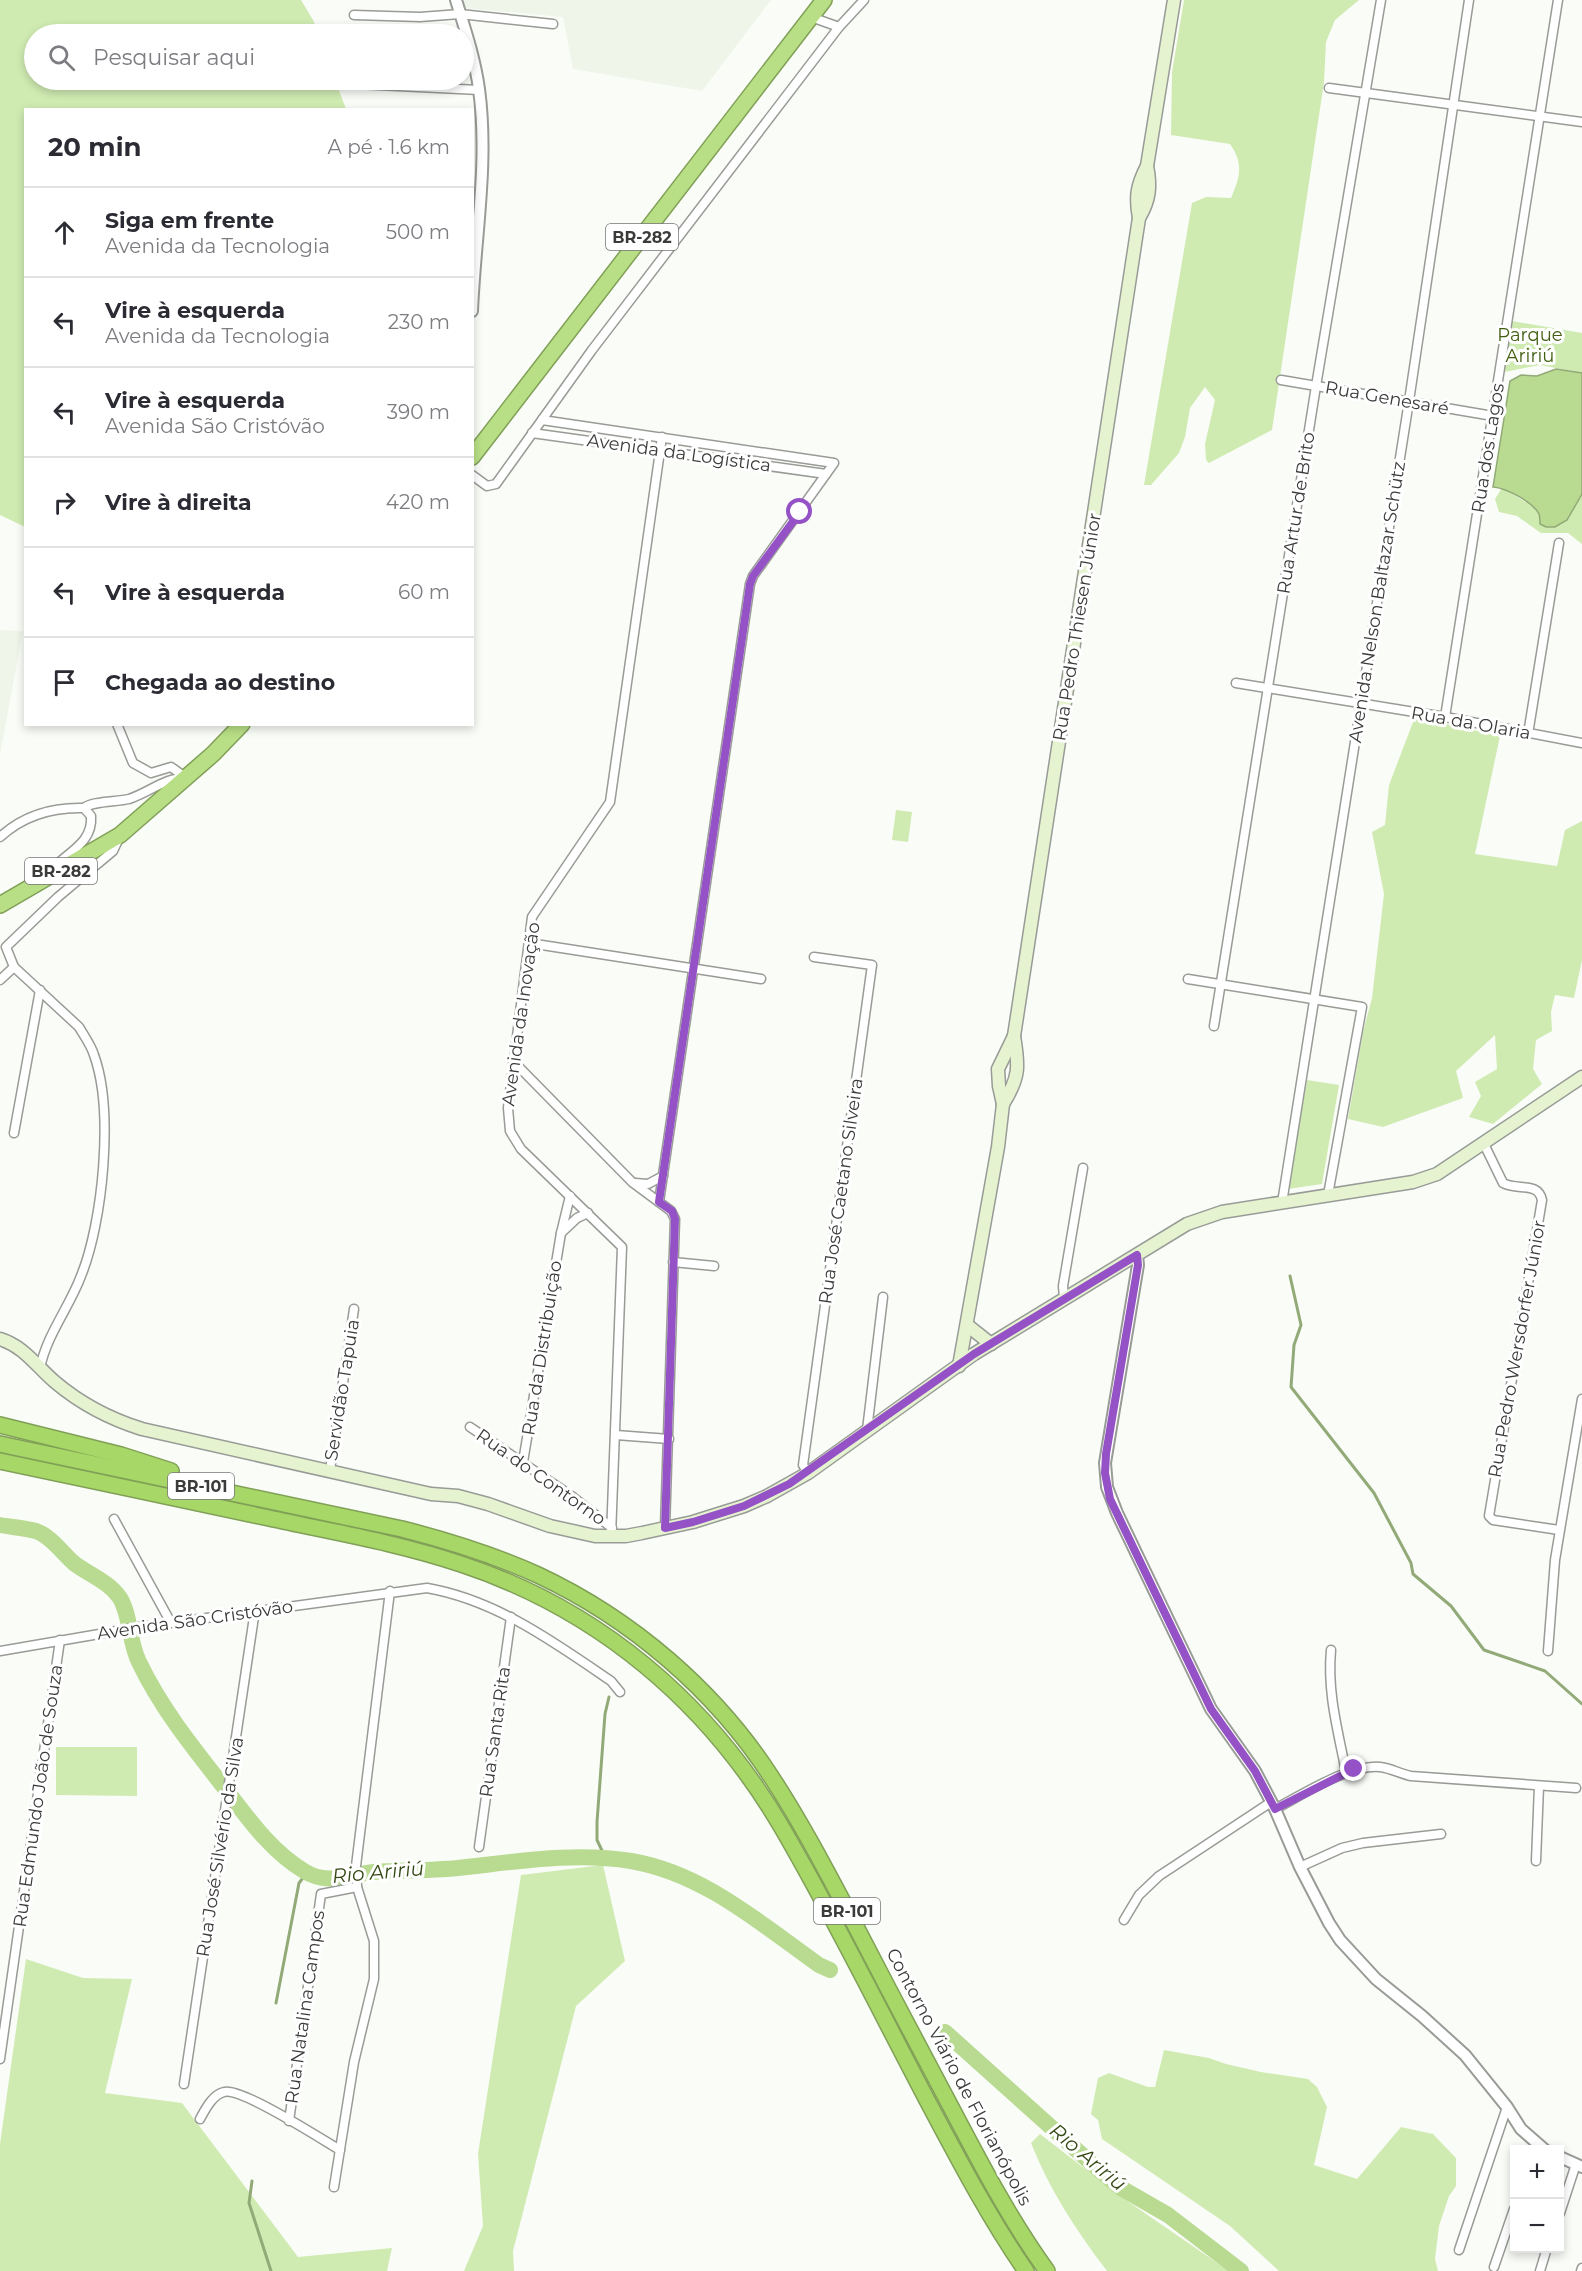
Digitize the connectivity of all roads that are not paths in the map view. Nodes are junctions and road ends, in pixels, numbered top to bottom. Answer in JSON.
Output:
{"nodes":[{"id":1,"x":456,"y":0,"type":"edge"},
{"id":2,"x":824,"y":0,"type":"edge"},
{"id":3,"x":864,"y":0,"type":"edge"},
{"id":4,"x":1174,"y":0,"type":"edge"},
{"id":5,"x":1381,"y":0,"type":"edge"},
{"id":6,"x":1469,"y":0,"type":"edge"},
{"id":7,"x":1558,"y":0,"type":"edge"},
{"id":8,"x":460,"y":14,"type":"junction"},
{"id":9,"x":354,"y":15,"type":"dead end"},
{"id":10,"x":811,"y":17,"type":"junction"},
{"id":11,"x":462,"y":24,"type":"edge"},
{"id":12,"x":553,"y":24,"type":"dead end"},
{"id":13,"x":839,"y":27,"type":"junction"},
{"id":14,"x":474,"y":70,"type":"edge"},
{"id":15,"x":1329,"y":88,"type":"dead end"},
{"id":16,"x":474,"y":90,"type":"edge"},
{"id":17,"x":479,"y":90,"type":"junction"},
{"id":18,"x":1366,"y":95,"type":"junction"},
{"id":19,"x":1452,"y":105,"type":"junction"},
{"id":20,"x":1539,"y":116,"type":"junction"},
{"id":21,"x":1582,"y":122,"type":"edge"},
{"id":22,"x":474,"y":282,"type":"edge"},
{"id":23,"x":1281,"y":380,"type":"dead end"},
{"id":24,"x":1316,"y":386,"type":"junction"},
{"id":25,"x":1408,"y":401,"type":"junction"},
{"id":26,"x":1493,"y":417,"type":"junction"},
{"id":27,"x":542,"y":420,"type":"junction"},
{"id":28,"x":532,"y":433,"type":"junction"},
{"id":29,"x":662,"y":437,"type":"junction"},
{"id":30,"x":660,"y":451,"type":"junction"},
{"id":31,"x":474,"y":454,"type":"edge"},
{"id":32,"x":826,"y":474,"type":"junction"},
{"id":33,"x":474,"y":476,"type":"edge"},
{"id":34,"x":1559,"y":543,"type":"dead end"},
{"id":35,"x":1236,"y":683,"type":"dead end"},
{"id":36,"x":1268,"y":688,"type":"junction"},
{"id":37,"x":1360,"y":703,"type":"junction"},
{"id":38,"x":1445,"y":717,"type":"junction"},
{"id":39,"x":118,"y":726,"type":"edge"},
{"id":40,"x":240,"y":726,"type":"edge"},
{"id":41,"x":1528,"y":734,"type":"junction"},
{"id":42,"x":1582,"y":743,"type":"edge"},
{"id":43,"x":185,"y":778,"type":"junction"},
{"id":44,"x":84,"y":808,"type":"junction"},
{"id":45,"x":120,"y":834,"type":"junction"},
{"id":46,"x":0,"y":837,"type":"edge"},
{"id":47,"x":51,"y":877,"type":"junction"},
{"id":48,"x":0,"y":905,"type":"edge"},
{"id":49,"x":529,"y":943,"type":"junction"},
{"id":50,"x":814,"y":957,"type":"dead end"},
{"id":51,"x":14,"y":967,"type":"junction"},
{"id":52,"x":693,"y":969,"type":"junction"},
{"id":53,"x":0,"y":980,"type":"edge"},
{"id":54,"x":761,"y":980,"type":"dead end"},
{"id":55,"x":1188,"y":980,"type":"dead end"},
{"id":56,"x":1220,"y":985,"type":"junction"},
{"id":57,"x":40,"y":990,"type":"junction"},
{"id":58,"x":1313,"y":999,"type":"junction"},
{"id":59,"x":1214,"y":1026,"type":"dead end"},
{"id":60,"x":1014,"y":1036,"type":"junction"},
{"id":61,"x":1002,"y":1058,"type":"junction"},
{"id":62,"x":513,"y":1061,"type":"junction"},
{"id":63,"x":1018,"y":1062,"type":"junction"},
{"id":64,"x":1582,"y":1077,"type":"edge"},
{"id":65,"x":999,"y":1086,"type":"junction"},
{"id":66,"x":1014,"y":1087,"type":"junction"},
{"id":67,"x":1003,"y":1104,"type":"junction"},
{"id":68,"x":14,"y":1133,"type":"dead end"},
{"id":69,"x":1484,"y":1144,"type":"junction"},
{"id":70,"x":1083,"y":1168,"type":"dead end"},
{"id":71,"x":663,"y":1176,"type":"junction"},
{"id":72,"x":636,"y":1183,"type":"junction"},
{"id":73,"x":660,"y":1192,"type":"junction"},
{"id":74,"x":1328,"y":1195,"type":"junction"},
{"id":75,"x":570,"y":1196,"type":"junction"},
{"id":76,"x":659,"y":1202,"type":"junction"},
{"id":77,"x":1282,"y":1203,"type":"junction"},
{"id":78,"x":588,"y":1213,"type":"junction"},
{"id":79,"x":561,"y":1233,"type":"junction"},
{"id":80,"x":1137,"y":1255,"type":"junction"},
{"id":81,"x":674,"y":1262,"type":"junction"},
{"id":82,"x":714,"y":1266,"type":"dead end"},
{"id":83,"x":883,"y":1297,"type":"dead end"},
{"id":84,"x":1064,"y":1299,"type":"junction"},
{"id":85,"x":354,"y":1309,"type":"dead end"},
{"id":86,"x":967,"y":1325,"type":"junction"},
{"id":87,"x":0,"y":1339,"type":"edge"},
{"id":88,"x":991,"y":1344,"type":"junction"},
{"id":89,"x":959,"y":1366,"type":"junction"},
{"id":90,"x":40,"y":1368,"type":"junction"},
{"id":91,"x":1582,"y":1399,"type":"edge"},
{"id":92,"x":0,"y":1425,"type":"edge"},
{"id":93,"x":470,"y":1427,"type":"dead end"},
{"id":94,"x":867,"y":1430,"type":"junction"},
{"id":95,"x":616,"y":1435,"type":"junction"},
{"id":96,"x":669,"y":1439,"type":"junction"},
{"id":97,"x":0,"y":1443,"type":"edge"},
{"id":98,"x":523,"y":1462,"type":"junction"},
{"id":99,"x":0,"y":1463,"type":"edge"},
{"id":100,"x":330,"y":1470,"type":"junction"},
{"id":101,"x":808,"y":1473,"type":"junction"},
{"id":102,"x":215,"y":1489,"type":"junction"},
{"id":103,"x":114,"y":1519,"type":"dead end"},
{"id":104,"x":665,"y":1528,"type":"junction"},
{"id":105,"x":1559,"y":1530,"type":"junction"},
{"id":106,"x":612,"y":1532,"type":"junction"},
{"id":107,"x":390,"y":1592,"type":"junction"},
{"id":108,"x":255,"y":1610,"type":"junction"},
{"id":109,"x":511,"y":1617,"type":"junction"},
{"id":110,"x":171,"y":1623,"type":"junction"},
{"id":111,"x":60,"y":1640,"type":"junction"},
{"id":112,"x":1331,"y":1650,"type":"dead end"},
{"id":113,"x":0,"y":1651,"type":"edge"},
{"id":114,"x":1548,"y":1651,"type":"dead end"},
{"id":115,"x":620,"y":1692,"type":"dead end"},
{"id":116,"x":1347,"y":1772,"type":"junction"},
{"id":117,"x":1539,"y":1786,"type":"junction"},
{"id":118,"x":1576,"y":1788,"type":"dead end"},
{"id":119,"x":1273,"y":1805,"type":"junction"},
{"id":120,"x":1442,"y":1834,"type":"dead end"},
{"id":121,"x":479,"y":1847,"type":"dead end"},
{"id":122,"x":1536,"y":1861,"type":"dead end"},
{"id":123,"x":1300,"y":1867,"type":"junction"},
{"id":124,"x":357,"y":1884,"type":"junction"},
{"id":125,"x":1124,"y":1920,"type":"dead end"},
{"id":126,"x":0,"y":2059,"type":"edge"},
{"id":127,"x":184,"y":2084,"type":"dead end"},
{"id":128,"x":1507,"y":2107,"type":"junction"},
{"id":129,"x":200,"y":2119,"type":"dead end"},
{"id":130,"x":289,"y":2121,"type":"junction"},
{"id":131,"x":1536,"y":2145,"type":"edge"},
{"id":132,"x":340,"y":2150,"type":"junction"},
{"id":133,"x":1564,"y":2159,"type":"edge"},
{"id":134,"x":1579,"y":2166,"type":"edge"},
{"id":135,"x":334,"y":2187,"type":"dead end"},
{"id":136,"x":1564,"y":2203,"type":"edge"},
{"id":137,"x":1510,"y":2223,"type":"edge"},
{"id":138,"x":1459,"y":2250,"type":"dead end"},
{"id":139,"x":1545,"y":2253,"type":"edge"},
{"id":140,"x":1494,"y":2267,"type":"dead end"},
{"id":141,"x":1026,"y":2271,"type":"edge"},
{"id":142,"x":1047,"y":2271,"type":"edge"},
{"id":143,"x":1540,"y":2271,"type":"edge"}],
"edges":[{"from":1,"to":8,"type":"street"},
{"from":2,"to":10,"type":"highway","number":"BR-282"},
{"from":3,"to":13,"type":"street"},
{"from":4,"to":60,"type":"main road","name":"Rua Pedro Thiesen Júnior"},
{"from":5,"to":18,"type":"street","name":"Rua Artur de Brito"},
{"from":6,"to":19,"type":"street","name":"Avenida Nelson Baltazar Schütz"},
{"from":7,"to":20,"type":"street","name":"Rua dos Lagos"},
{"from":8,"to":9,"type":"street"},
{"from":8,"to":11,"type":"street"},
{"from":8,"to":12,"type":"street"},
{"from":10,"to":13,"type":"street"},
{"from":10,"to":31,"type":"highway","number":"BR-282"},
{"from":13,"to":27,"type":"street"},
{"from":14,"to":17,"type":"street"},
{"from":15,"to":18,"type":"street"},
{"from":16,"to":17,"type":"street"},
{"from":17,"to":22,"type":"street"},
{"from":18,"to":19,"type":"street"},
{"from":18,"to":24,"type":"street","name":"Rua Artur de Brito"},
{"from":19,"to":20,"type":"street"},
{"from":19,"to":25,"type":"street","name":"Avenida Nelson Baltazar Schütz"},
{"from":20,"to":21,"type":"street"},
{"from":20,"to":26,"type":"street","name":"Rua dos Lagos"},
{"from":23,"to":24,"type":"street","name":"Rua Genesaré"},
{"from":24,"to":25,"type":"street","name":"Rua Genesaré"},
{"from":24,"to":36,"type":"street","name":"Rua Artur de Brito"},
{"from":25,"to":26,"type":"street","name":"Rua Genesaré"},
{"from":25,"to":37,"type":"street","name":"Avenida Nelson Baltazar Schütz"},
{"from":26,"to":38,"type":"street","name":"Rua dos Lagos"},
{"from":27,"to":28,"type":"street"},
{"from":27,"to":29,"type":"street","name":"Avenida da Logística"},
{"from":28,"to":30,"type":"street","name":"Avenida da Logística"},
{"from":28,"to":33,"type":"street"},
{"from":29,"to":30,"type":"street","name":"Avenida da Inovação"},
{"from":29,"to":32,"type":"street","name":"Avenida da Logística"},
{"from":30,"to":32,"type":"street","name":"Avenida da Logística"},
{"from":30,"to":49,"type":"street","name":"Avenida da Inovação"},
{"from":32,"to":52,"type":"street"},
{"from":34,"to":41,"type":"street"},
{"from":35,"to":36,"type":"street","name":"Rua da Olaria"},
{"from":36,"to":37,"type":"street","name":"Rua da Olaria"},
{"from":36,"to":56,"type":"street","name":"Rua Artur de Brito"},
{"from":37,"to":38,"type":"street","name":"Rua da Olaria"},
{"from":37,"to":58,"type":"street","name":"Avenida Nelson Baltazar Schütz"},
{"from":38,"to":41,"type":"street","name":"Rua da Olaria"},
{"from":39,"to":43,"type":"street"},
{"from":40,"to":43,"type":"highway","number":"BR-282"},
{"from":41,"to":42,"type":"street","name":"Rua da Olaria"},
{"from":43,"to":44,"type":"street"},
{"from":43,"to":45,"type":"highway","number":"BR-282"},
{"from":44,"to":46,"type":"street"},
{"from":44,"to":47,"type":"street"},
{"from":45,"to":47,"type":"highway","number":"BR-282"},
{"from":45,"to":51,"type":"street"},
{"from":47,"to":48,"type":"highway","number":"BR-282"},
{"from":49,"to":52,"type":"street"},
{"from":49,"to":62,"type":"street","name":"Avenida da Inovação"},
{"from":50,"to":101,"type":"street","name":"Rua José Caetano Silveira"},
{"from":51,"to":53,"type":"street"},
{"from":51,"to":57,"type":"street"},
{"from":52,"to":54,"type":"street"},
{"from":52,"to":71,"type":"street"},
{"from":55,"to":56,"type":"street"},
{"from":56,"to":58,"type":"street"},
{"from":56,"to":59,"type":"street","name":"Rua Artur de Brito"},
{"from":57,"to":68,"type":"street"},
{"from":57,"to":90,"type":"street"},
{"from":58,"to":74,"type":"street"},
{"from":58,"to":77,"type":"street","name":"Avenida Nelson Baltazar Schütz"},
{"from":60,"to":61,"type":"main road","name":"Rua Pedro Thiesen Júnior"},
{"from":60,"to":63,"type":"main road","name":"Rua Pedro Thiesen Júnior"},
{"from":61,"to":63,"type":"main road"},
{"from":61,"to":65,"type":"main road","name":"Rua Pedro Thiesen Júnior"},
{"from":62,"to":72,"type":"street"},
{"from":62,"to":75,"type":"street","name":"Avenida da Inovação"},
{"from":63,"to":66,"type":"main road","name":"Rua Pedro Thiesen Júnior"},
{"from":64,"to":69,"type":"main road"},
{"from":65,"to":66,"type":"main road"},
{"from":65,"to":67,"type":"main road","name":"Rua Pedro Thiesen Júnior"},
{"from":66,"to":67,"type":"main road","name":"Rua Pedro Thiesen Júnior"},
{"from":67,"to":86,"type":"main road","name":"Rua Pedro Thiesen Júnior"},
{"from":69,"to":74,"type":"main road"},
{"from":69,"to":105,"type":"street","name":"Rua Pedro Wersdorfer Júnior"},
{"from":70,"to":84,"type":"street"},
{"from":71,"to":72,"type":"street"},
{"from":71,"to":73,"type":"street"},
{"from":72,"to":73,"type":"street"},
{"from":72,"to":76,"type":"street"},
{"from":73,"to":76,"type":"street"},
{"from":74,"to":77,"type":"main road"},
{"from":75,"to":78,"type":"street","name":"Avenida da Inovação"},
{"from":75,"to":79,"type":"street","name":"Rua da Distribuição"},
{"from":76,"to":81,"type":"street"},
{"from":77,"to":80,"type":"main road"},
{"from":78,"to":79,"type":"street"},
{"from":78,"to":95,"type":"street","name":"Avenida da Inovação"},
{"from":79,"to":98,"type":"street","name":"Rua da Distribuição"},
{"from":80,"to":84,"type":"main road"},
{"from":80,"to":119,"type":"street"},
{"from":81,"to":82,"type":"street"},
{"from":81,"to":96,"type":"street"},
{"from":83,"to":94,"type":"street"},
{"from":84,"to":88,"type":"main road"},
{"from":85,"to":100,"type":"street","name":"Servidão Tapuia"},
{"from":86,"to":88,"type":"main road"},
{"from":86,"to":89,"type":"main road","name":"Rua Pedro Thiesen Júnior"},
{"from":87,"to":90,"type":"main road"},
{"from":88,"to":89,"type":"main road"},
{"from":89,"to":94,"type":"main road"},
{"from":90,"to":100,"type":"main road"},
{"from":91,"to":105,"type":"street"},
{"from":92,"to":102,"type":"highway"},
{"from":93,"to":98,"type":"street","name":"Rua do Contorno"},
{"from":94,"to":101,"type":"main road"},
{"from":95,"to":96,"type":"street"},
{"from":95,"to":106,"type":"street","name":"Avenida da Inovação"},
{"from":96,"to":104,"type":"street"},
{"from":97,"to":102,"type":"highway","name":"Contorno Viário de Florianópolis","number":"BR-101"},
{"from":98,"to":106,"type":"street","name":"Rua do Contorno"},
{"from":99,"to":141,"type":"highway","name":"Contorno Viário de Florianópolis","number":"BR-101"},
{"from":100,"to":106,"type":"main road"},
{"from":101,"to":104,"type":"main road"},
{"from":102,"to":142,"type":"highway","name":"Contorno Viário de Florianópolis","number":"BR-101"},
{"from":103,"to":110,"type":"street"},
{"from":104,"to":106,"type":"main road"},
{"from":105,"to":114,"type":"street"},
{"from":107,"to":108,"type":"street","name":"Avenida São Cristóvão"},
{"from":107,"to":109,"type":"street","name":"Avenida São Cristóvão"},
{"from":107,"to":124,"type":"street"},
{"from":108,"to":110,"type":"street","name":"Avenida São Cristóvão"},
{"from":108,"to":127,"type":"street","name":"Rua José Silvério da Silva"},
{"from":109,"to":115,"type":"street","name":"Avenida São Cristóvão"},
{"from":109,"to":121,"type":"street","name":"Rua Santa Rita"},
{"from":110,"to":111,"type":"street","name":"Avenida São Cristóvão"},
{"from":111,"to":113,"type":"street","name":"Avenida São Cristóvão"},
{"from":111,"to":126,"type":"street","name":"Rua Edmundo João de Souza"},
{"from":112,"to":116,"type":"street"},
{"from":116,"to":117,"type":"street"},
{"from":116,"to":119,"type":"street"},
{"from":117,"to":118,"type":"street"},
{"from":117,"to":122,"type":"street"},
{"from":119,"to":123,"type":"street"},
{"from":119,"to":125,"type":"street"},
{"from":120,"to":123,"type":"street"},
{"from":123,"to":128,"type":"street"},
{"from":124,"to":130,"type":"street","name":"Rua Natalina Campos"},
{"from":124,"to":132,"type":"street"},
{"from":128,"to":131,"type":"street"},
{"from":128,"to":138,"type":"street"},
{"from":129,"to":130,"type":"street"},
{"from":130,"to":132,"type":"street"},
{"from":132,"to":135,"type":"street"},
{"from":133,"to":134,"type":"street"},
{"from":134,"to":136,"type":"street"},
{"from":137,"to":140,"type":"street"},
{"from":139,"to":143,"type":"street"}]}
